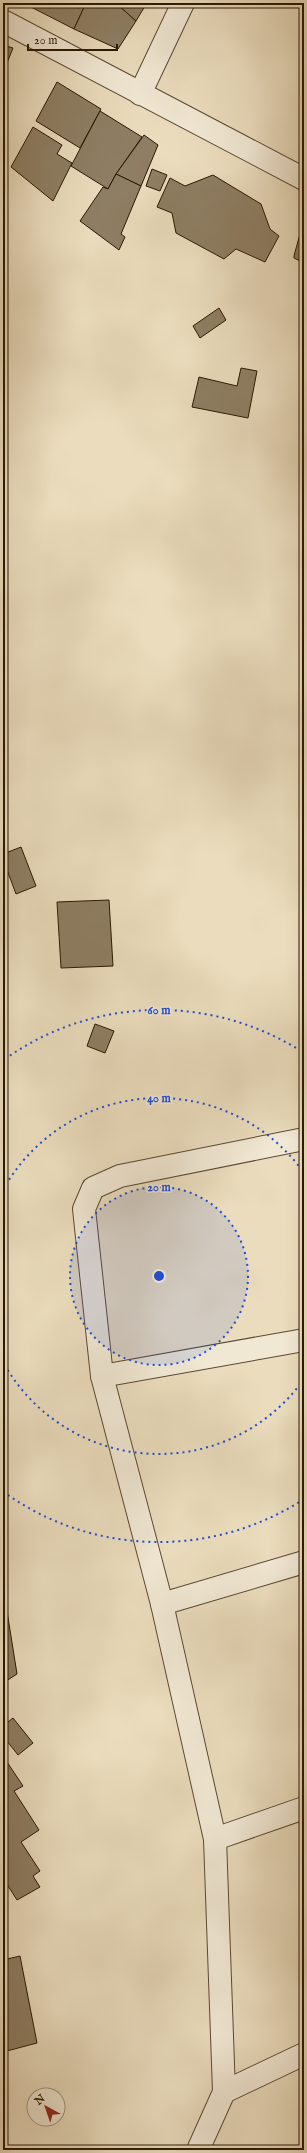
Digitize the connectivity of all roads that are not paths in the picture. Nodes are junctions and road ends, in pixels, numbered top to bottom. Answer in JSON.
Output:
{"nodes":[{"id":1,"x":183,"y":3,"type":"edge"},
{"id":2,"x":3,"y":20,"type":"edge"},
{"id":3,"x":140,"y":94,"type":"junction"},
{"id":4,"x":304,"y":179,"type":"edge"},
{"id":5,"x":304,"y":1139,"type":"edge"},
{"id":6,"x":304,"y":1340,"type":"edge"},
{"id":7,"x":102,"y":1376,"type":"junction"},
{"id":8,"x":304,"y":1562,"type":"edge"},
{"id":9,"x":162,"y":1604,"type":"junction"},
{"id":10,"x":304,"y":1808,"type":"edge"},
{"id":11,"x":215,"y":1839,"type":"junction"},
{"id":12,"x":304,"y":2054,"type":"edge"},
{"id":13,"x":224,"y":2092,"type":"junction"},
{"id":14,"x":198,"y":2150,"type":"edge"}],
"edges":[{"from":1,"to":3,"type":"street"},
{"from":2,"to":3,"type":"street"},
{"from":3,"to":4,"type":"street"},
{"from":5,"to":7,"type":"street"},
{"from":6,"to":7,"type":"street"},
{"from":7,"to":9,"type":"street"},
{"from":8,"to":9,"type":"street"},
{"from":9,"to":11,"type":"street"},
{"from":10,"to":11,"type":"street"},
{"from":11,"to":13,"type":"street"},
{"from":12,"to":13,"type":"street"},
{"from":13,"to":14,"type":"street"}]}
